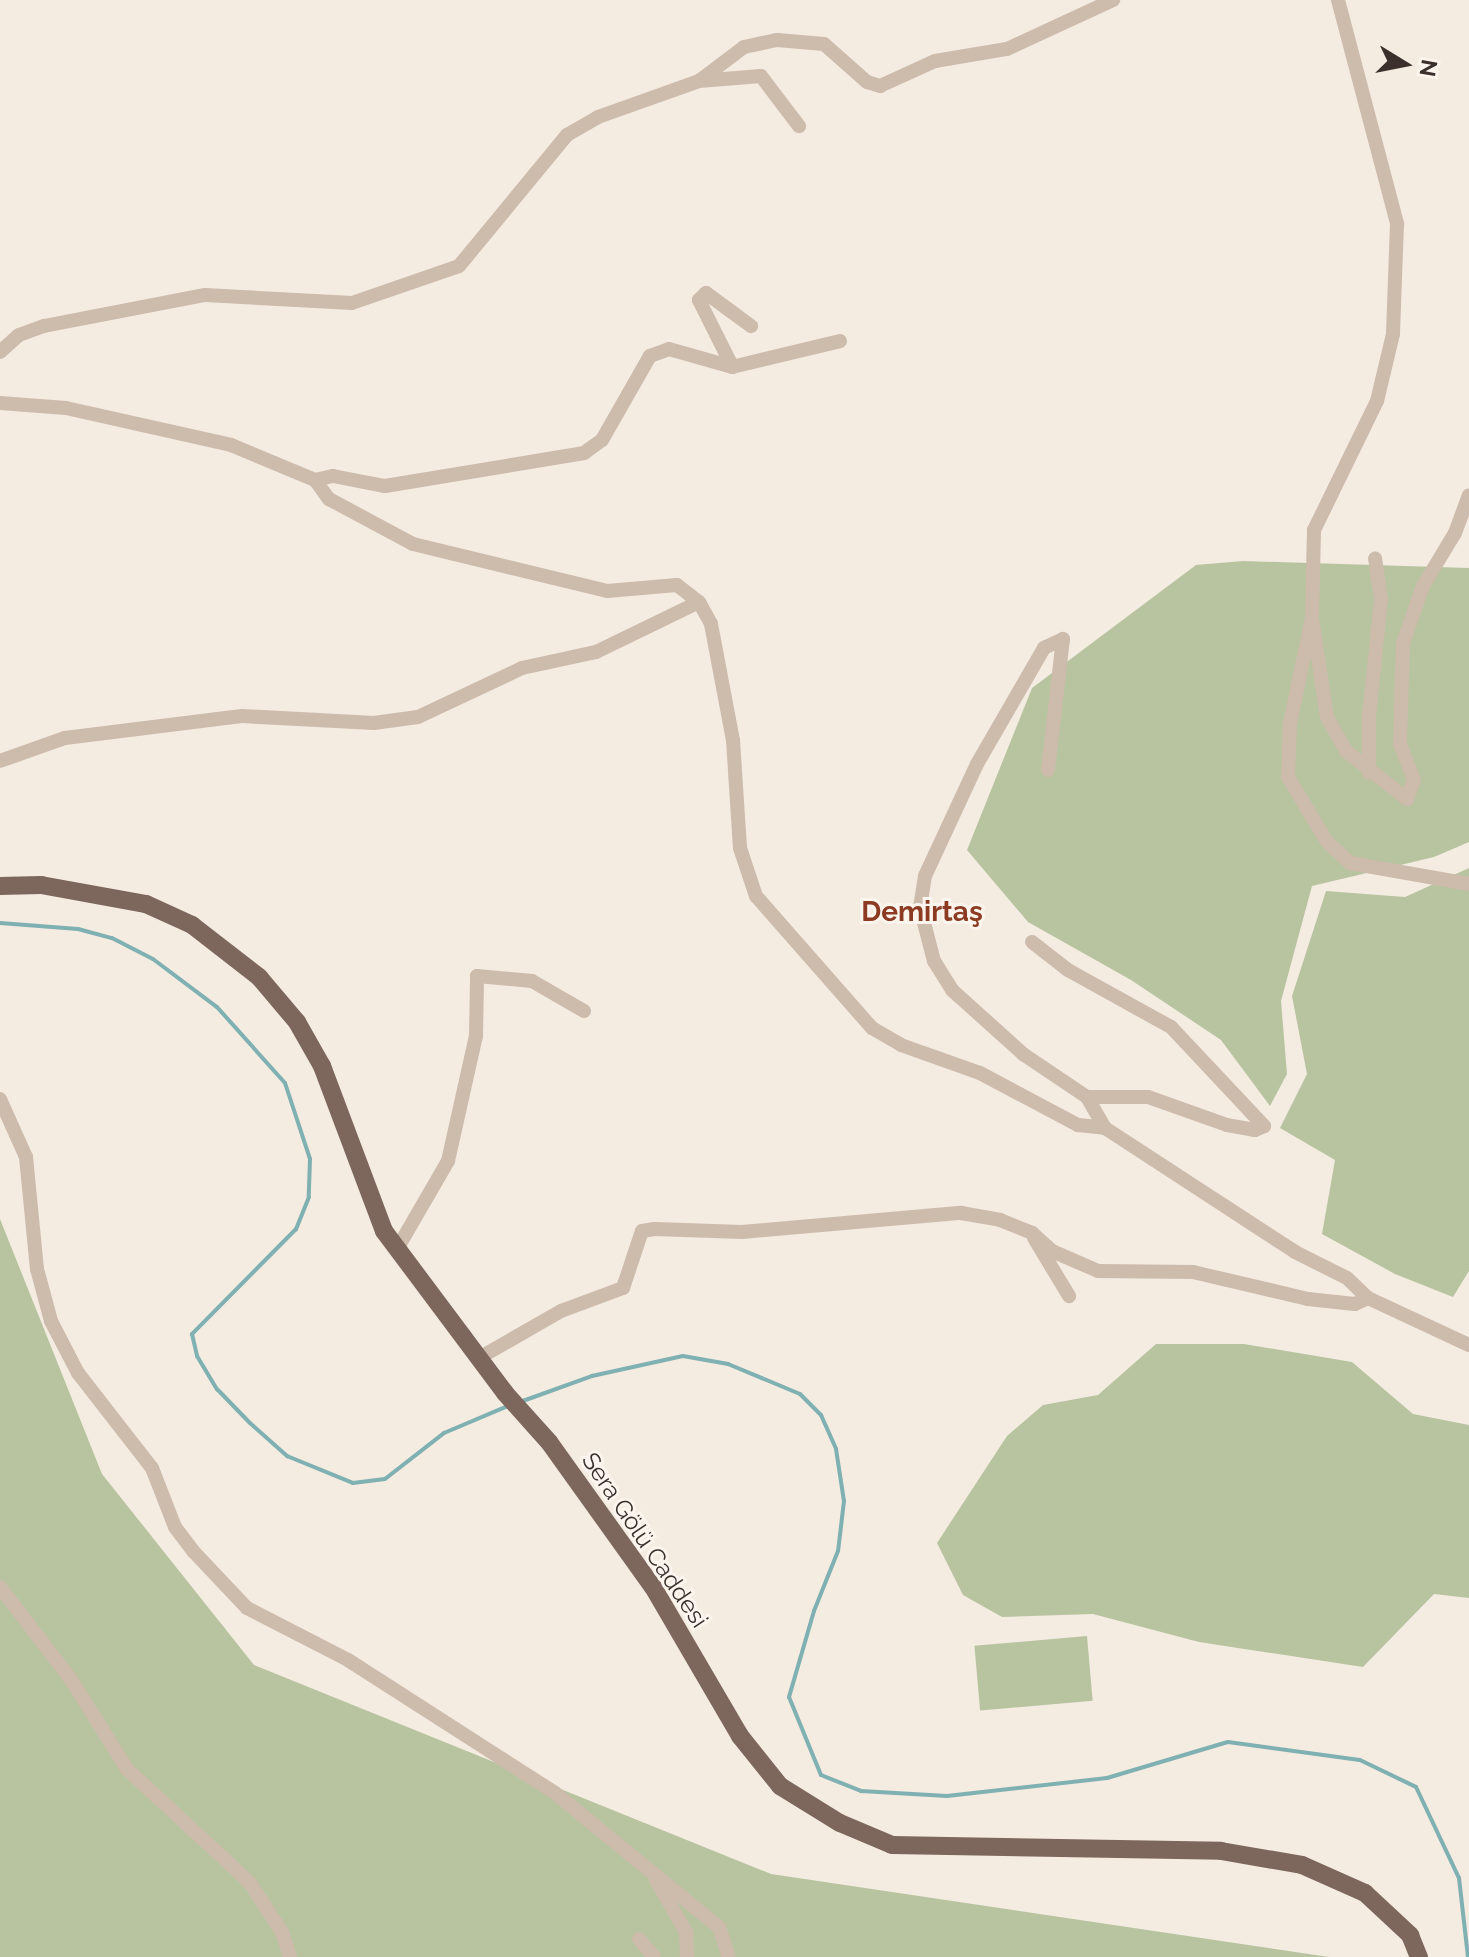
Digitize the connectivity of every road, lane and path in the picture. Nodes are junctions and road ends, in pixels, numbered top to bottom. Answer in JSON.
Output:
{"nodes":[{"id":1,"x":1113,"y":0,"type":"edge"},
{"id":2,"x":1338,"y":0,"type":"edge"},
{"id":3,"x":699,"y":81,"type":"junction"},
{"id":4,"x":799,"y":126,"type":"dead end"},
{"id":5,"x":751,"y":326,"type":"dead end"},
{"id":6,"x":840,"y":341,"type":"dead end"},
{"id":7,"x":0,"y":352,"type":"edge"},
{"id":8,"x":732,"y":367,"type":"junction"},
{"id":9,"x":0,"y":403,"type":"edge"},
{"id":10,"x":315,"y":480,"type":"junction"},
{"id":11,"x":1469,"y":495,"type":"edge"},
{"id":12,"x":1375,"y":558,"type":"dead end"},
{"id":13,"x":699,"y":602,"type":"junction"},
{"id":14,"x":1312,"y":618,"type":"junction"},
{"id":15,"x":0,"y":761,"type":"edge"},
{"id":16,"x":1048,"y":770,"type":"dead end"},
{"id":17,"x":1369,"y":773,"type":"junction"},
{"id":18,"x":1469,"y":884,"type":"edge"},
{"id":19,"x":0,"y":886,"type":"edge"},
{"id":20,"x":1032,"y":942,"type":"dead end"},
{"id":21,"x":584,"y":1011,"type":"dead end"},
{"id":22,"x":1087,"y":1097,"type":"junction"},
{"id":23,"x":0,"y":1099,"type":"edge"},
{"id":24,"x":1105,"y":1128,"type":"junction"},
{"id":25,"x":1032,"y":1233,"type":"junction"},
{"id":26,"x":397,"y":1249,"type":"junction"},
{"id":27,"x":1069,"y":1296,"type":"dead end"},
{"id":28,"x":1368,"y":1298,"type":"junction"},
{"id":29,"x":1469,"y":1345,"type":"edge"},
{"id":30,"x":479,"y":1358,"type":"junction"},
{"id":31,"x":0,"y":1587,"type":"edge"},
{"id":32,"x":652,"y":1872,"type":"junction"},
{"id":33,"x":639,"y":1939,"type":"dead end"},
{"id":34,"x":290,"y":1957,"type":"edge"},
{"id":35,"x":654,"y":1957,"type":"edge"},
{"id":36,"x":687,"y":1957,"type":"edge"},
{"id":37,"x":729,"y":1957,"type":"edge"},
{"id":38,"x":1419,"y":1957,"type":"edge"}],
"edges":[{"from":1,"to":3,"type":"street"},
{"from":2,"to":14,"type":"street"},
{"from":3,"to":4,"type":"street"},
{"from":3,"to":7,"type":"street"},
{"from":5,"to":8,"type":"street"},
{"from":6,"to":8,"type":"street"},
{"from":8,"to":10,"type":"street"},
{"from":9,"to":10,"type":"street"},
{"from":10,"to":13,"type":"street"},
{"from":11,"to":17,"type":"street"},
{"from":12,"to":17,"type":"street"},
{"from":13,"to":15,"type":"street"},
{"from":13,"to":24,"type":"street"},
{"from":14,"to":17,"type":"street"},
{"from":14,"to":18,"type":"street"},
{"from":16,"to":22,"type":"street"},
{"from":19,"to":26,"type":"main road","name":"Sera Gölü Caddesi"},
{"from":20,"to":22,"type":"street"},
{"from":21,"to":26,"type":"street"},
{"from":22,"to":24,"type":"street"},
{"from":23,"to":32,"type":"street"},
{"from":24,"to":28,"type":"street"},
{"from":25,"to":27,"type":"street"},
{"from":25,"to":28,"type":"street"},
{"from":25,"to":30,"type":"street"},
{"from":26,"to":30,"type":"main road","name":"Sera Gölü Caddesi"},
{"from":28,"to":29,"type":"street"},
{"from":30,"to":38,"type":"main road","name":"Sera Gölü Caddesi"},
{"from":31,"to":34,"type":"street"},
{"from":32,"to":36,"type":"street"},
{"from":32,"to":37,"type":"street"},
{"from":33,"to":35,"type":"street"}]}
